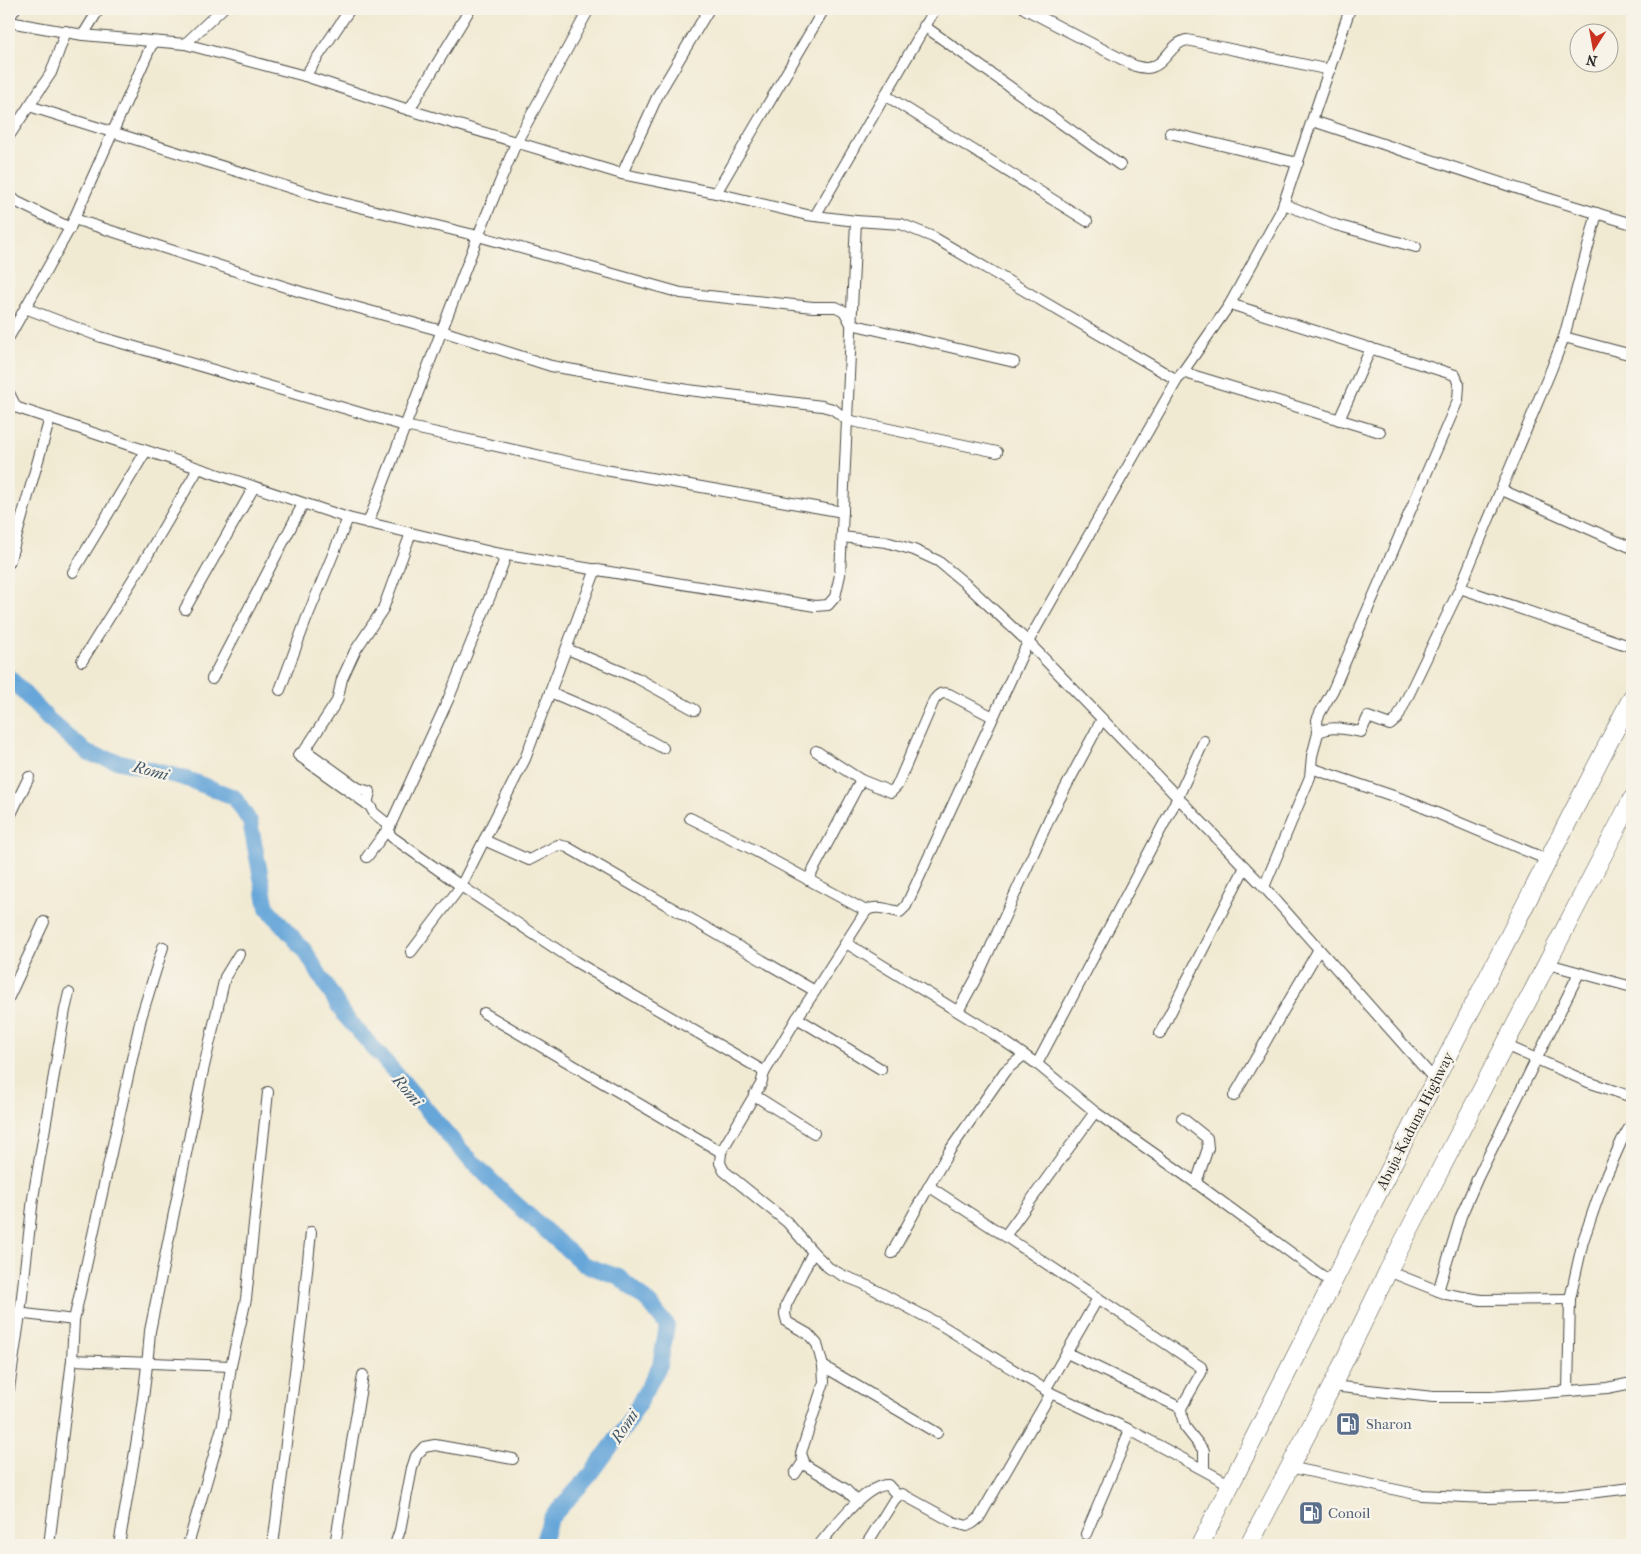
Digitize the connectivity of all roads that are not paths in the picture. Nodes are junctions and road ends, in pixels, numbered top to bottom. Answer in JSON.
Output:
{"nodes":[{"id":1,"x":15,"y":9,"type":"edge"},
{"id":2,"x":99,"y":9,"type":"edge"},
{"id":3,"x":222,"y":9,"type":"edge"},
{"id":4,"x":350,"y":9,"type":"edge"},
{"id":5,"x":470,"y":9,"type":"edge"},
{"id":6,"x":589,"y":9,"type":"edge"},
{"id":7,"x":709,"y":9,"type":"edge"},
{"id":8,"x":824,"y":9,"type":"edge"},
{"id":9,"x":935,"y":9,"type":"edge"},
{"id":10,"x":1025,"y":9,"type":"edge"},
{"id":11,"x":1350,"y":9,"type":"edge"},
{"id":12,"x":9,"y":22,"type":"edge"},
{"id":13,"x":924,"y":26,"type":"junction"},
{"id":14,"x":66,"y":31,"type":"junction"},
{"id":15,"x":83,"y":35,"type":"junction"},
{"id":16,"x":155,"y":42,"type":"junction"},
{"id":17,"x":185,"y":44,"type":"junction"},
{"id":18,"x":1330,"y":70,"type":"junction"},
{"id":19,"x":305,"y":76,"type":"junction"},
{"id":20,"x":885,"y":94,"type":"junction"},
{"id":21,"x":28,"y":106,"type":"junction"},
{"id":22,"x":408,"y":110,"type":"junction"},
{"id":23,"x":1313,"y":121,"type":"junction"},
{"id":24,"x":113,"y":132,"type":"junction"},
{"id":25,"x":1170,"y":132,"type":"dead end"},
{"id":26,"x":9,"y":136,"type":"edge"},
{"id":27,"x":516,"y":143,"type":"junction"},
{"id":28,"x":1298,"y":163,"type":"junction"},
{"id":29,"x":1120,"y":165,"type":"dead end"},
{"id":30,"x":622,"y":174,"type":"junction"},
{"id":31,"x":716,"y":193,"type":"junction"},
{"id":32,"x":9,"y":195,"type":"edge"},
{"id":33,"x":1284,"y":204,"type":"junction"},
{"id":34,"x":1597,"y":213,"type":"junction"},
{"id":35,"x":815,"y":216,"type":"junction"},
{"id":36,"x":856,"y":221,"type":"junction"},
{"id":37,"x":1087,"y":221,"type":"dead end"},
{"id":38,"x":72,"y":223,"type":"junction"},
{"id":39,"x":1632,"y":224,"type":"edge"},
{"id":40,"x":478,"y":236,"type":"junction"},
{"id":41,"x":1416,"y":247,"type":"dead end"},
{"id":42,"x":1230,"y":304,"type":"junction"},
{"id":43,"x":25,"y":308,"type":"junction"},
{"id":44,"x":851,"y":324,"type":"junction"},
{"id":45,"x":442,"y":331,"type":"junction"},
{"id":46,"x":9,"y":337,"type":"edge"},
{"id":47,"x":1564,"y":337,"type":"junction"},
{"id":48,"x":1371,"y":348,"type":"junction"},
{"id":49,"x":1632,"y":354,"type":"edge"},
{"id":50,"x":1014,"y":362,"type":"dead end"},
{"id":51,"x":1179,"y":376,"type":"junction"},
{"id":52,"x":9,"y":393,"type":"edge"},
{"id":53,"x":12,"y":406,"type":"edge"},
{"id":54,"x":50,"y":418,"type":"junction"},
{"id":55,"x":847,"y":420,"type":"junction"},
{"id":56,"x":1340,"y":420,"type":"junction"},
{"id":57,"x":405,"y":426,"type":"junction"},
{"id":58,"x":1380,"y":432,"type":"dead end"},
{"id":59,"x":146,"y":451,"type":"junction"},
{"id":60,"x":997,"y":452,"type":"dead end"},
{"id":61,"x":198,"y":468,"type":"junction"},
{"id":62,"x":254,"y":487,"type":"junction"},
{"id":63,"x":1502,"y":490,"type":"junction"},
{"id":64,"x":304,"y":504,"type":"junction"},
{"id":65,"x":843,"y":512,"type":"junction"},
{"id":66,"x":348,"y":518,"type":"junction"},
{"id":67,"x":368,"y":523,"type":"junction"},
{"id":68,"x":411,"y":533,"type":"junction"},
{"id":69,"x":842,"y":536,"type":"junction"},
{"id":70,"x":1632,"y":548,"type":"edge"},
{"id":71,"x":495,"y":553,"type":"junction"},
{"id":72,"x":9,"y":564,"type":"edge"},
{"id":73,"x":596,"y":569,"type":"junction"},
{"id":74,"x":73,"y":572,"type":"dead end"},
{"id":75,"x":1460,"y":588,"type":"junction"},
{"id":76,"x":184,"y":610,"type":"dead end"},
{"id":77,"x":1028,"y":642,"type":"junction"},
{"id":78,"x":1632,"y":647,"type":"edge"},
{"id":79,"x":567,"y":649,"type":"junction"},
{"id":80,"x":82,"y":661,"type":"dead end"},
{"id":81,"x":212,"y":679,"type":"dead end"},
{"id":82,"x":280,"y":690,"type":"dead end"},
{"id":83,"x":550,"y":692,"type":"junction"},
{"id":84,"x":1632,"y":697,"type":"edge"},
{"id":85,"x":695,"y":710,"type":"dead end"},
{"id":86,"x":993,"y":717,"type":"junction"},
{"id":87,"x":1102,"y":719,"type":"junction"},
{"id":88,"x":1318,"y":733,"type":"junction"},
{"id":89,"x":1204,"y":741,"type":"dead end"},
{"id":90,"x":663,"y":748,"type":"dead end"},
{"id":91,"x":816,"y":751,"type":"dead end"},
{"id":92,"x":1310,"y":768,"type":"junction"},
{"id":93,"x":29,"y":777,"type":"dead end"},
{"id":94,"x":862,"y":780,"type":"junction"},
{"id":95,"x":1178,"y":797,"type":"junction"},
{"id":96,"x":1632,"y":799,"type":"edge"},
{"id":97,"x":9,"y":818,"type":"edge"},
{"id":98,"x":690,"y":818,"type":"dead end"},
{"id":99,"x":390,"y":826,"type":"junction"},
{"id":100,"x":484,"y":840,"type":"junction"},
{"id":101,"x":368,"y":858,"type":"dead end"},
{"id":102,"x":1548,"y":860,"type":"junction"},
{"id":103,"x":1245,"y":867,"type":"junction"},
{"id":104,"x":808,"y":880,"type":"junction"},
{"id":105,"x":461,"y":886,"type":"junction"},
{"id":106,"x":1264,"y":887,"type":"junction"},
{"id":107,"x":866,"y":911,"type":"junction"},
{"id":108,"x":44,"y":922,"type":"dead end"},
{"id":109,"x":846,"y":943,"type":"junction"},
{"id":110,"x":163,"y":947,"type":"dead end"},
{"id":111,"x":1319,"y":949,"type":"junction"},
{"id":112,"x":411,"y":952,"type":"dead end"},
{"id":113,"x":239,"y":954,"type":"dead end"},
{"id":114,"x":1548,"y":964,"type":"junction"},
{"id":115,"x":1579,"y":973,"type":"junction"},
{"id":116,"x":1632,"y":987,"type":"edge"},
{"id":117,"x":815,"y":992,"type":"junction"},
{"id":118,"x":69,"y":993,"type":"dead end"},
{"id":119,"x":9,"y":997,"type":"edge"},
{"id":120,"x":958,"y":1011,"type":"junction"},
{"id":121,"x":484,"y":1013,"type":"dead end"},
{"id":122,"x":797,"y":1018,"type":"junction"},
{"id":123,"x":1160,"y":1033,"type":"dead end"},
{"id":124,"x":1505,"y":1045,"type":"junction"},
{"id":125,"x":1024,"y":1055,"type":"junction"},
{"id":126,"x":1537,"y":1059,"type":"junction"},
{"id":127,"x":1037,"y":1064,"type":"junction"},
{"id":128,"x":764,"y":1069,"type":"junction"},
{"id":129,"x":882,"y":1069,"type":"dead end"},
{"id":130,"x":1435,"y":1080,"type":"junction"},
{"id":131,"x":268,"y":1092,"type":"dead end"},
{"id":132,"x":754,"y":1095,"type":"junction"},
{"id":133,"x":1234,"y":1096,"type":"dead end"},
{"id":134,"x":1632,"y":1097,"type":"edge"},
{"id":135,"x":1095,"y":1112,"type":"junction"},
{"id":136,"x":1182,"y":1118,"type":"dead end"},
{"id":137,"x":1632,"y":1123,"type":"edge"},
{"id":138,"x":814,"y":1133,"type":"dead end"},
{"id":139,"x":721,"y":1152,"type":"junction"},
{"id":140,"x":1196,"y":1183,"type":"junction"},
{"id":141,"x":930,"y":1184,"type":"junction"},
{"id":142,"x":311,"y":1232,"type":"dead end"},
{"id":143,"x":1005,"y":1236,"type":"junction"},
{"id":144,"x":813,"y":1252,"type":"junction"},
{"id":145,"x":892,"y":1253,"type":"dead end"},
{"id":146,"x":1388,"y":1271,"type":"junction"},
{"id":147,"x":1332,"y":1284,"type":"junction"},
{"id":148,"x":1438,"y":1291,"type":"junction"},
{"id":149,"x":1098,"y":1298,"type":"junction"},
{"id":150,"x":1570,"y":1299,"type":"junction"},
{"id":151,"x":9,"y":1312,"type":"edge"},
{"id":152,"x":20,"y":1314,"type":"junction"},
{"id":153,"x":74,"y":1320,"type":"junction"},
{"id":154,"x":1067,"y":1353,"type":"junction"},
{"id":155,"x":72,"y":1360,"type":"junction"},
{"id":156,"x":148,"y":1363,"type":"junction"},
{"id":157,"x":231,"y":1366,"type":"junction"},
{"id":158,"x":823,"y":1366,"type":"junction"},
{"id":159,"x":363,"y":1375,"type":"dead end"},
{"id":160,"x":1632,"y":1382,"type":"edge"},
{"id":161,"x":1332,"y":1386,"type":"junction"},
{"id":162,"x":9,"y":1389,"type":"edge"},
{"id":163,"x":1568,"y":1391,"type":"junction"},
{"id":164,"x":1048,"y":1392,"type":"junction"},
{"id":165,"x":1182,"y":1408,"type":"junction"},
{"id":166,"x":1130,"y":1430,"type":"junction"},
{"id":167,"x":937,"y":1433,"type":"dead end"},
{"id":168,"x":513,"y":1459,"type":"dead end"},
{"id":169,"x":803,"y":1462,"type":"junction"},
{"id":170,"x":1289,"y":1467,"type":"junction"},
{"id":171,"x":1204,"y":1469,"type":"junction"},
{"id":172,"x":795,"y":1474,"type":"dead end"},
{"id":173,"x":1231,"y":1485,"type":"junction"},
{"id":174,"x":1632,"y":1488,"type":"edge"},
{"id":175,"x":898,"y":1496,"type":"junction"},
{"id":176,"x":857,"y":1501,"type":"junction"},
{"id":177,"x":1086,"y":1534,"type":"dead end"},
{"id":178,"x":48,"y":1545,"type":"edge"},
{"id":179,"x":119,"y":1545,"type":"edge"},
{"id":180,"x":188,"y":1545,"type":"edge"},
{"id":181,"x":273,"y":1545,"type":"edge"},
{"id":182,"x":335,"y":1545,"type":"edge"},
{"id":183,"x":395,"y":1545,"type":"edge"},
{"id":184,"x":819,"y":1545,"type":"edge"},
{"id":185,"x":866,"y":1545,"type":"edge"},
{"id":186,"x":1200,"y":1545,"type":"edge"},
{"id":187,"x":1249,"y":1545,"type":"edge"}],
"edges":[{"from":1,"to":12,"type":"street"},
{"from":2,"to":15,"type":"street"},
{"from":3,"to":17,"type":"street"},
{"from":4,"to":19,"type":"street"},
{"from":5,"to":22,"type":"street"},
{"from":6,"to":27,"type":"street"},
{"from":7,"to":30,"type":"street"},
{"from":8,"to":31,"type":"street"},
{"from":9,"to":13,"type":"street"},
{"from":10,"to":18,"type":"street"},
{"from":11,"to":18,"type":"street"},
{"from":12,"to":14,"type":"street"},
{"from":13,"to":20,"type":"street"},
{"from":13,"to":29,"type":"street"},
{"from":14,"to":15,"type":"street"},
{"from":14,"to":21,"type":"street"},
{"from":15,"to":16,"type":"street"},
{"from":16,"to":17,"type":"street"},
{"from":16,"to":24,"type":"street"},
{"from":17,"to":19,"type":"street"},
{"from":18,"to":23,"type":"street"},
{"from":19,"to":22,"type":"street"},
{"from":20,"to":35,"type":"street"},
{"from":20,"to":37,"type":"street"},
{"from":21,"to":24,"type":"street"},
{"from":21,"to":26,"type":"street"},
{"from":22,"to":27,"type":"street"},
{"from":23,"to":28,"type":"street"},
{"from":23,"to":34,"type":"street"},
{"from":24,"to":38,"type":"street"},
{"from":24,"to":40,"type":"street"},
{"from":25,"to":28,"type":"street"},
{"from":27,"to":30,"type":"street"},
{"from":27,"to":40,"type":"street"},
{"from":28,"to":33,"type":"street"},
{"from":30,"to":31,"type":"street"},
{"from":31,"to":35,"type":"street"},
{"from":32,"to":38,"type":"street"},
{"from":33,"to":41,"type":"street"},
{"from":33,"to":42,"type":"street"},
{"from":34,"to":39,"type":"street"},
{"from":34,"to":47,"type":"street"},
{"from":35,"to":36,"type":"street"},
{"from":36,"to":44,"type":"street"},
{"from":36,"to":51,"type":"street"},
{"from":38,"to":43,"type":"street"},
{"from":38,"to":45,"type":"street"},
{"from":40,"to":44,"type":"street"},
{"from":40,"to":45,"type":"street"},
{"from":42,"to":48,"type":"street"},
{"from":42,"to":51,"type":"street"},
{"from":43,"to":46,"type":"street"},
{"from":43,"to":57,"type":"street"},
{"from":44,"to":50,"type":"street"},
{"from":44,"to":55,"type":"street"},
{"from":45,"to":55,"type":"street"},
{"from":45,"to":57,"type":"street"},
{"from":47,"to":49,"type":"street"},
{"from":47,"to":63,"type":"street"},
{"from":48,"to":56,"type":"street"},
{"from":48,"to":88,"type":"street"},
{"from":51,"to":56,"type":"street"},
{"from":51,"to":77,"type":"street"},
{"from":52,"to":53,"type":"street"},
{"from":53,"to":54,"type":"street"},
{"from":54,"to":59,"type":"street"},
{"from":54,"to":72,"type":"street"},
{"from":55,"to":60,"type":"street"},
{"from":55,"to":65,"type":"street"},
{"from":56,"to":58,"type":"street"},
{"from":57,"to":65,"type":"street"},
{"from":57,"to":67,"type":"street"},
{"from":59,"to":61,"type":"street"},
{"from":59,"to":74,"type":"street"},
{"from":61,"to":62,"type":"street"},
{"from":61,"to":80,"type":"street"},
{"from":62,"to":64,"type":"street"},
{"from":62,"to":76,"type":"street"},
{"from":63,"to":70,"type":"street"},
{"from":63,"to":75,"type":"street"},
{"from":64,"to":66,"type":"street"},
{"from":64,"to":81,"type":"street"},
{"from":65,"to":69,"type":"street"},
{"from":66,"to":67,"type":"street"},
{"from":66,"to":82,"type":"street"},
{"from":67,"to":68,"type":"street"},
{"from":68,"to":71,"type":"street"},
{"from":68,"to":99,"type":"street"},
{"from":69,"to":73,"type":"street"},
{"from":69,"to":77,"type":"street"},
{"from":71,"to":73,"type":"street"},
{"from":71,"to":99,"type":"street"},
{"from":73,"to":79,"type":"street"},
{"from":75,"to":78,"type":"street"},
{"from":75,"to":88,"type":"street"},
{"from":77,"to":86,"type":"street"},
{"from":77,"to":87,"type":"street"},
{"from":79,"to":83,"type":"street"},
{"from":79,"to":85,"type":"street"},
{"from":83,"to":90,"type":"street"},
{"from":83,"to":100,"type":"street"},
{"from":84,"to":102,"type":"highway","name":"Abuja-Kaduna Highway"},
{"from":86,"to":94,"type":"street"},
{"from":86,"to":107,"type":"street"},
{"from":87,"to":95,"type":"street"},
{"from":87,"to":120,"type":"street"},
{"from":88,"to":92,"type":"street"},
{"from":89,"to":95,"type":"street"},
{"from":91,"to":94,"type":"street"},
{"from":92,"to":102,"type":"street"},
{"from":92,"to":106,"type":"street"},
{"from":93,"to":97,"type":"street"},
{"from":94,"to":104,"type":"street"},
{"from":95,"to":103,"type":"street"},
{"from":95,"to":127,"type":"street"},
{"from":96,"to":114,"type":"highway"},
{"from":98,"to":104,"type":"street"},
{"from":99,"to":101,"type":"street"},
{"from":99,"to":105,"type":"street"},
{"from":100,"to":105,"type":"street"},
{"from":100,"to":117,"type":"street"},
{"from":102,"to":130,"type":"highway","name":"Abuja-Kaduna Highway"},
{"from":103,"to":106,"type":"street"},
{"from":103,"to":123,"type":"street"},
{"from":104,"to":107,"type":"street"},
{"from":105,"to":112,"type":"street"},
{"from":105,"to":128,"type":"street"},
{"from":106,"to":111,"type":"street"},
{"from":107,"to":109,"type":"street"},
{"from":108,"to":119,"type":"street"},
{"from":109,"to":117,"type":"street"},
{"from":109,"to":120,"type":"street"},
{"from":110,"to":153,"type":"street"},
{"from":111,"to":130,"type":"street"},
{"from":111,"to":133,"type":"street"},
{"from":113,"to":156,"type":"street"},
{"from":114,"to":115,"type":"street"},
{"from":114,"to":124,"type":"highway"},
{"from":115,"to":116,"type":"street"},
{"from":115,"to":126,"type":"street"},
{"from":117,"to":122,"type":"street"},
{"from":118,"to":152,"type":"street"},
{"from":120,"to":125,"type":"street"},
{"from":121,"to":139,"type":"street"},
{"from":122,"to":128,"type":"street"},
{"from":122,"to":129,"type":"street"},
{"from":124,"to":126,"type":"street"},
{"from":124,"to":146,"type":"highway"},
{"from":125,"to":127,"type":"street"},
{"from":125,"to":141,"type":"street"},
{"from":126,"to":134,"type":"street"},
{"from":126,"to":148,"type":"street"},
{"from":127,"to":135,"type":"street"},
{"from":128,"to":132,"type":"street"},
{"from":130,"to":147,"type":"highway","name":"Abuja-Kaduna Highway"},
{"from":131,"to":157,"type":"street"},
{"from":132,"to":138,"type":"street"},
{"from":132,"to":139,"type":"street"},
{"from":135,"to":140,"type":"street"},
{"from":135,"to":143,"type":"street"},
{"from":136,"to":140,"type":"street"},
{"from":137,"to":150,"type":"street"},
{"from":139,"to":144,"type":"street"},
{"from":140,"to":147,"type":"street"},
{"from":141,"to":143,"type":"street"},
{"from":141,"to":145,"type":"street"},
{"from":142,"to":181,"type":"street"},
{"from":143,"to":149,"type":"street"},
{"from":144,"to":158,"type":"street"},
{"from":144,"to":164,"type":"street"},
{"from":146,"to":148,"type":"street"},
{"from":146,"to":161,"type":"highway"},
{"from":147,"to":173,"type":"highway","name":"Abuja-Kaduna Highway"},
{"from":148,"to":150,"type":"street"},
{"from":149,"to":154,"type":"street"},
{"from":149,"to":165,"type":"street"},
{"from":150,"to":163,"type":"street"},
{"from":151,"to":152,"type":"street"},
{"from":152,"to":153,"type":"street"},
{"from":152,"to":162,"type":"street"},
{"from":153,"to":155,"type":"street"},
{"from":154,"to":164,"type":"street"},
{"from":154,"to":165,"type":"street"},
{"from":155,"to":156,"type":"street"},
{"from":155,"to":178,"type":"street"},
{"from":156,"to":157,"type":"street"},
{"from":156,"to":179,"type":"street"},
{"from":157,"to":180,"type":"street"},
{"from":158,"to":167,"type":"street"},
{"from":158,"to":169,"type":"street"},
{"from":159,"to":182,"type":"street"},
{"from":160,"to":163,"type":"street"},
{"from":161,"to":163,"type":"street"},
{"from":161,"to":170,"type":"highway"},
{"from":164,"to":166,"type":"street"},
{"from":164,"to":175,"type":"street"},
{"from":165,"to":171,"type":"street"},
{"from":166,"to":171,"type":"street"},
{"from":166,"to":177,"type":"street"},
{"from":168,"to":183,"type":"street"},
{"from":169,"to":172,"type":"street"},
{"from":169,"to":176,"type":"street"},
{"from":170,"to":174,"type":"street"},
{"from":170,"to":187,"type":"highway"},
{"from":171,"to":173,"type":"street"},
{"from":173,"to":186,"type":"highway","name":"Abuja-Kaduna Highway"},
{"from":175,"to":176,"type":"street"},
{"from":175,"to":185,"type":"street"},
{"from":176,"to":184,"type":"street"}]}
